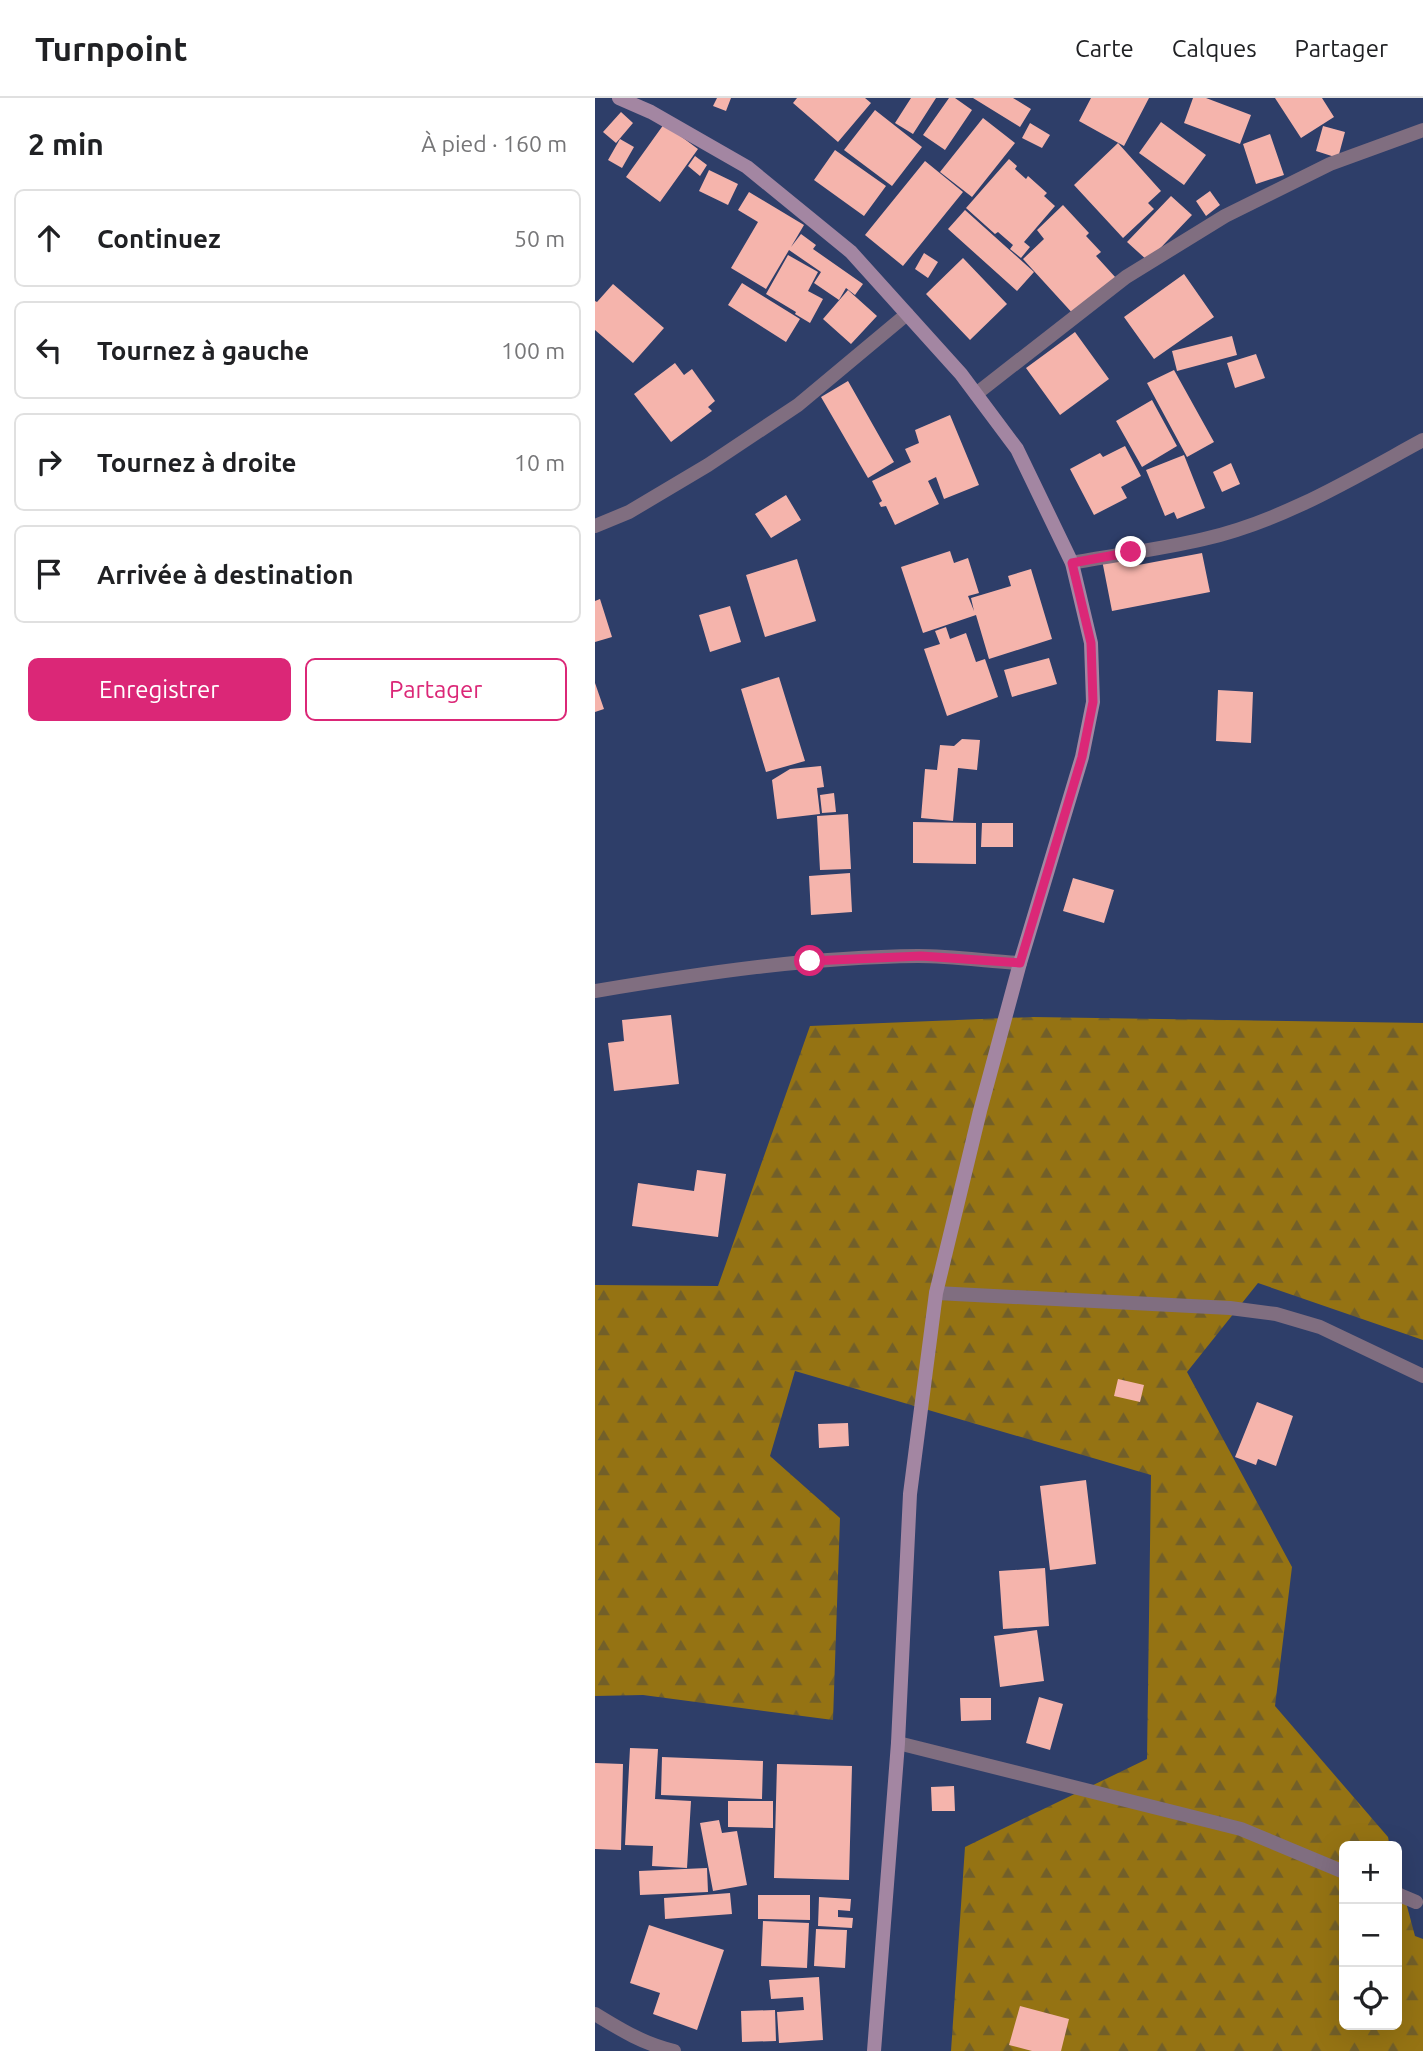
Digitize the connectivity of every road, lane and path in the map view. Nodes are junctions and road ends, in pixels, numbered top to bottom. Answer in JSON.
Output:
{"nodes":[{"id":1,"x":619,"y":98,"type":"edge"},
{"id":2,"x":1423,"y":131,"type":"edge"},
{"id":3,"x":907,"y":314,"type":"junction"},
{"id":4,"x":976,"y":394,"type":"junction"},
{"id":5,"x":1423,"y":440,"type":"edge"},
{"id":6,"x":595,"y":526,"type":"edge"},
{"id":7,"x":1072,"y":563,"type":"junction"},
{"id":8,"x":1020,"y":963,"type":"junction"},
{"id":9,"x":595,"y":991,"type":"edge"},
{"id":10,"x":936,"y":1293,"type":"junction"},
{"id":11,"x":1423,"y":1376,"type":"edge"},
{"id":12,"x":898,"y":1743,"type":"junction"},
{"id":13,"x":1339,"y":1870,"type":"edge"},
{"id":14,"x":1402,"y":1896,"type":"edge"},
{"id":15,"x":1416,"y":1902,"type":"dead end"},
{"id":16,"x":595,"y":2014,"type":"edge"},
{"id":17,"x":674,"y":2051,"type":"edge"},
{"id":18,"x":874,"y":2051,"type":"edge"}],
"edges":[{"from":1,"to":3,"type":"street"},
{"from":2,"to":4,"type":"street"},
{"from":3,"to":4,"type":"street"},
{"from":3,"to":6,"type":"street"},
{"from":4,"to":7,"type":"street"},
{"from":5,"to":7,"type":"street"},
{"from":7,"to":8,"type":"street"},
{"from":8,"to":9,"type":"street"},
{"from":8,"to":10,"type":"street"},
{"from":10,"to":11,"type":"street"},
{"from":10,"to":12,"type":"street"},
{"from":12,"to":13,"type":"street"},
{"from":12,"to":18,"type":"street"},
{"from":14,"to":15,"type":"street"},
{"from":16,"to":17,"type":"street"}]}
